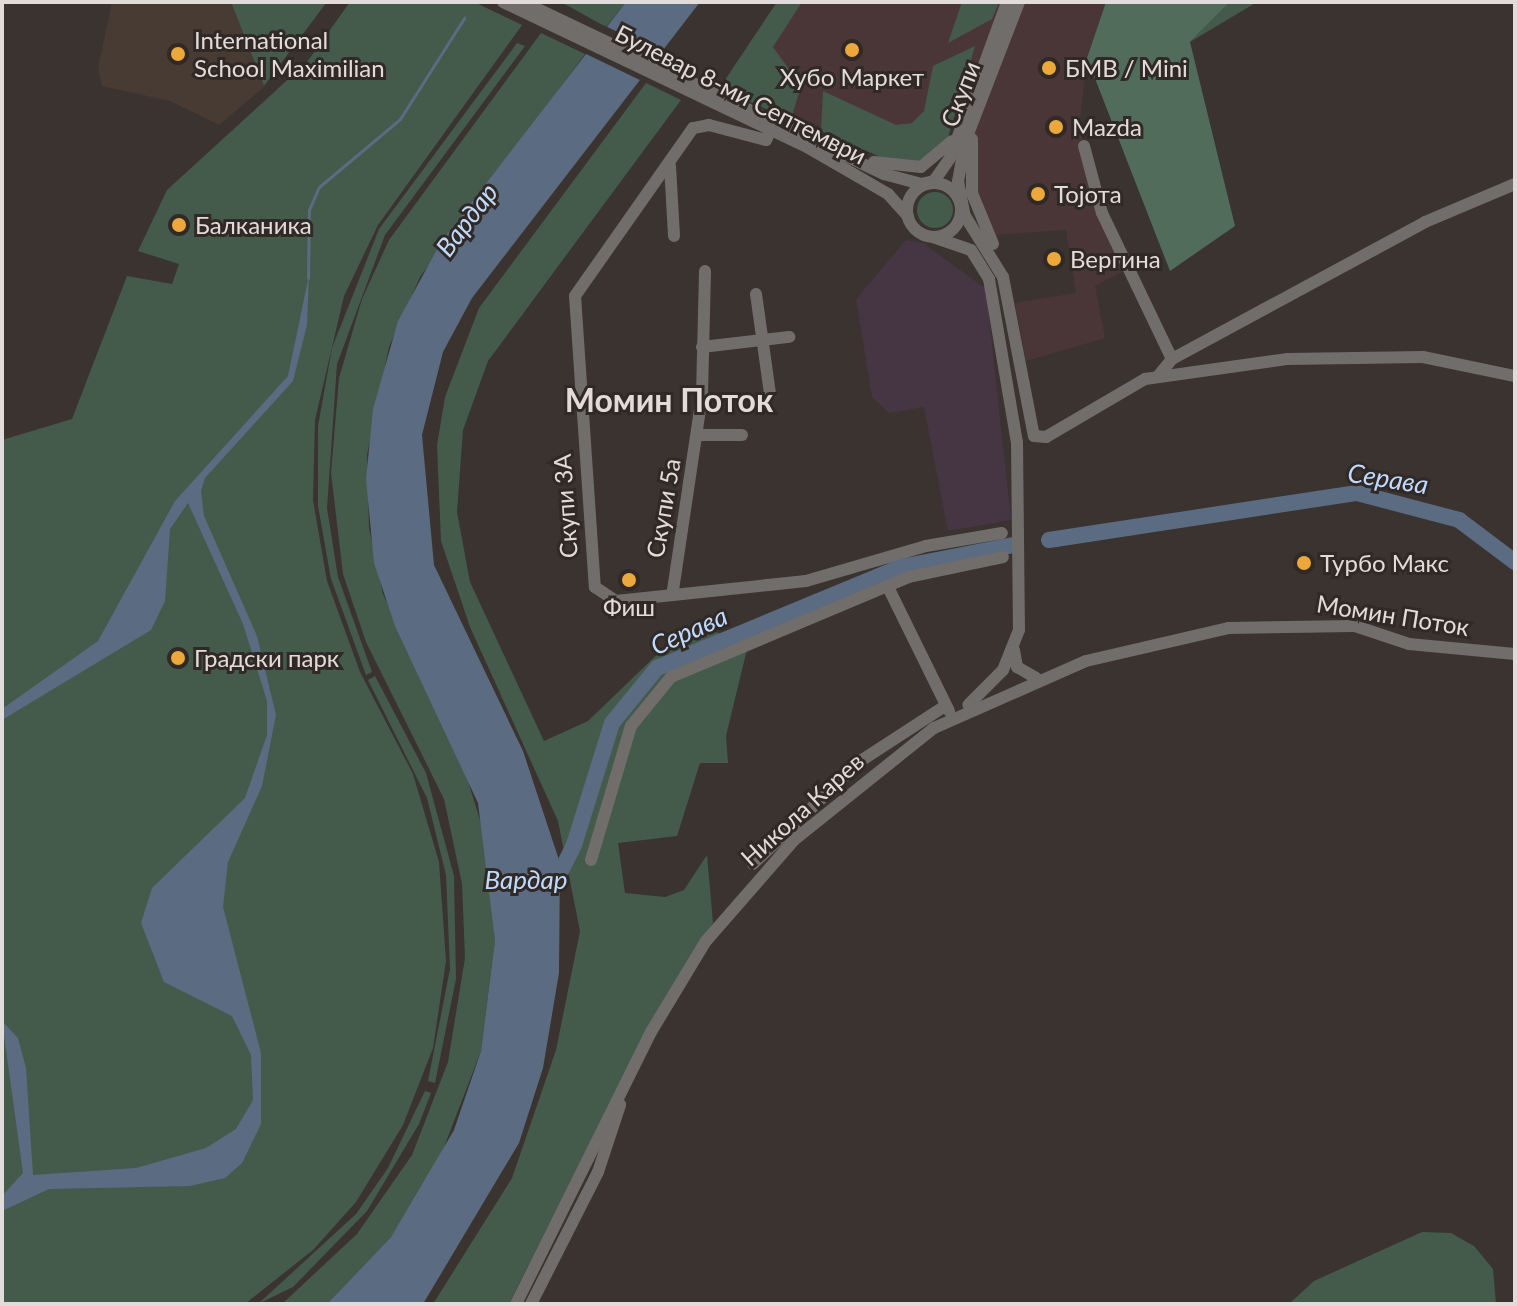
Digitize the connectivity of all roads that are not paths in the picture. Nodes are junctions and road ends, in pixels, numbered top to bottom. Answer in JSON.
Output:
{"nodes":[{"id":1,"x":503,"y":2,"type":"edge"},
{"id":2,"x":523,"y":2,"type":"edge"},
{"id":3,"x":1007,"y":2,"type":"edge"},
{"id":4,"x":1019,"y":2,"type":"edge"},
{"id":5,"x":537,"y":14,"type":"junction"},
{"id":6,"x":708,"y":95,"type":"junction"},
{"id":7,"x":983,"y":96,"type":"junction"},
{"id":8,"x":965,"y":117,"type":"junction"},
{"id":9,"x":771,"y":129,"type":"junction"},
{"id":10,"x":1084,"y":146,"type":"dead end"},
{"id":11,"x":846,"y":155,"type":"junction"},
{"id":12,"x":670,"y":166,"type":"junction"},
{"id":13,"x":930,"y":184,"type":"junction"},
{"id":14,"x":1515,"y":184,"type":"edge"},
{"id":15,"x":960,"y":204,"type":"junction"},
{"id":16,"x":908,"y":216,"type":"junction"},
{"id":17,"x":674,"y":236,"type":"dead end"},
{"id":18,"x":933,"y":237,"type":"junction"},
{"id":19,"x":705,"y":271,"type":"dead end"},
{"id":20,"x":1003,"y":277,"type":"junction"},
{"id":21,"x":756,"y":294,"type":"dead end"},
{"id":22,"x":789,"y":337,"type":"dead end"},
{"id":23,"x":766,"y":340,"type":"junction"},
{"id":24,"x":702,"y":347,"type":"junction"},
{"id":25,"x":1172,"y":359,"type":"junction"},
{"id":26,"x":1159,"y":375,"type":"junction"},
{"id":27,"x":1515,"y":376,"type":"edge"},
{"id":28,"x":770,"y":394,"type":"dead end"},
{"id":29,"x":697,"y":435,"type":"junction"},
{"id":30,"x":742,"y":435,"type":"dead end"},
{"id":31,"x":1002,"y":533,"type":"dead end"},
{"id":32,"x":1009,"y":560,"type":"junction"},
{"id":33,"x":888,"y":587,"type":"junction"},
{"id":34,"x":673,"y":590,"type":"junction"},
{"id":35,"x":1015,"y":647,"type":"junction"},
{"id":36,"x":1515,"y":654,"type":"edge"},
{"id":37,"x":1059,"y":670,"type":"joint"},
{"id":38,"x":1036,"y":678,"type":"junction"},
{"id":39,"x":949,"y":711,"type":"junction"},
{"id":40,"x":591,"y":860,"type":"dead end"},
{"id":41,"x":753,"y":864,"type":"dead end"},
{"id":42,"x":640,"y":1053,"type":"junction"},
{"id":43,"x":516,"y":1304,"type":"edge"},
{"id":44,"x":531,"y":1304,"type":"edge"}],
"edges":[{"from":1,"to":5,"type":"street","name":"Булевар 8-ми Септември"},
{"from":2,"to":5,"type":"street","name":"Булевар 8-ми Септември"},
{"from":3,"to":8,"type":"street","name":"Скупи"},
{"from":4,"to":7,"type":"street","name":"Скупи"},
{"from":5,"to":6,"type":"street","name":"Булевар 8-ми Септември"},
{"from":6,"to":9,"type":"street","name":"Булевар 8-ми Септември"},
{"from":6,"to":11,"type":"street","name":"Булевар 8-ми Септември"},
{"from":7,"to":15,"type":"street","name":"Скупи"},
{"from":7,"to":20,"type":"street"},
{"from":8,"to":11,"type":"street"},
{"from":8,"to":13,"type":"street","name":"Скупи"},
{"from":9,"to":12,"type":"street","name":"Скупи 3А"},
{"from":9,"to":16,"type":"street","name":"Булевар 8-ми Септември"},
{"from":10,"to":25,"type":"street"},
{"from":11,"to":13,"type":"street","name":"Булевар 8-ми Септември"},
{"from":12,"to":17,"type":"street"},
{"from":12,"to":34,"type":"street","name":"Скупи 3А"},
{"from":13,"to":15,"type":"street"},
{"from":13,"to":16,"type":"street"},
{"from":14,"to":25,"type":"street"},
{"from":15,"to":18,"type":"street"},
{"from":15,"to":20,"type":"street"},
{"from":16,"to":18,"type":"street"},
{"from":18,"to":32,"type":"street"},
{"from":19,"to":24,"type":"street","name":"Скупи 5а"},
{"from":20,"to":26,"type":"street"},
{"from":21,"to":23,"type":"street"},
{"from":22,"to":23,"type":"street"},
{"from":23,"to":24,"type":"street"},
{"from":23,"to":28,"type":"street"},
{"from":24,"to":29,"type":"street","name":"Скупи 5а"},
{"from":25,"to":26,"type":"street"},
{"from":26,"to":27,"type":"street"},
{"from":29,"to":30,"type":"street","name":"Скупи 5а"},
{"from":29,"to":34,"type":"street","name":"Скупи 5а"},
{"from":31,"to":34,"type":"street","name":"Скупи 3А"},
{"from":32,"to":33,"type":"street"},
{"from":32,"to":35,"type":"street"},
{"from":33,"to":39,"type":"street"},
{"from":33,"to":40,"type":"street"},
{"from":35,"to":38,"type":"street"},
{"from":35,"to":39,"type":"street"},
{"from":36,"to":37,"type":"street","name":"Момин Поток"},
{"from":37,"to":38,"type":"street","name":"Никола Карев"},
{"from":38,"to":39,"type":"street","name":"Никола Карев"},
{"from":39,"to":41,"type":"street"},
{"from":39,"to":42,"type":"street","name":"Никола Карев"},
{"from":42,"to":43,"type":"street","name":"Никола Карев"},
{"from":42,"to":44,"type":"street","name":"Никола Карев"}]}
